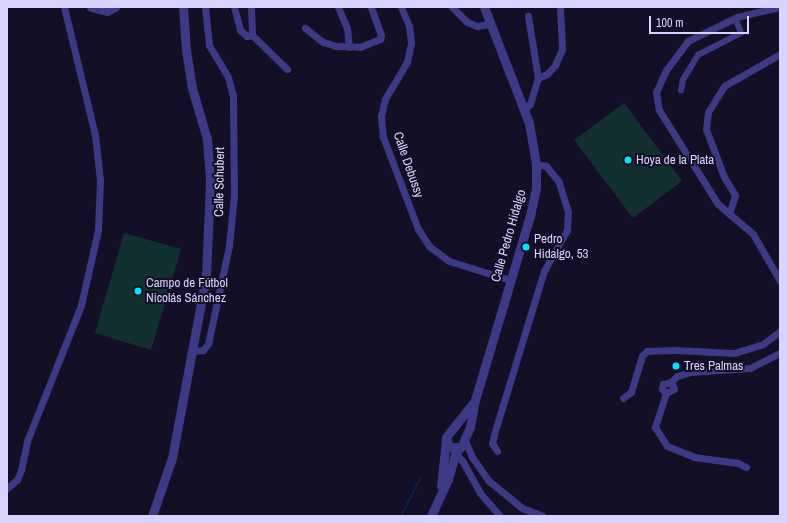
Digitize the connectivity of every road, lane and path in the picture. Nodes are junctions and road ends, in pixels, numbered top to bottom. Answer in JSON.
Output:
{"nodes":[{"id":1,"x":64,"y":7,"type":"edge"},
{"id":2,"x":91,"y":7,"type":"edge"},
{"id":3,"x":115,"y":7,"type":"edge"},
{"id":4,"x":183,"y":7,"type":"edge"},
{"id":5,"x":205,"y":7,"type":"edge"},
{"id":6,"x":234,"y":7,"type":"edge"},
{"id":7,"x":251,"y":7,"type":"edge"},
{"id":8,"x":338,"y":7,"type":"edge"},
{"id":9,"x":371,"y":7,"type":"edge"},
{"id":10,"x":401,"y":7,"type":"edge"},
{"id":11,"x":452,"y":7,"type":"edge"},
{"id":12,"x":560,"y":7,"type":"edge"},
{"id":13,"x":779,"y":7,"type":"edge"},
{"id":14,"x":484,"y":8,"type":"edge"},
{"id":15,"x":528,"y":16,"type":"dead end"},
{"id":16,"x":737,"y":23,"type":"dead end"},
{"id":17,"x":489,"y":24,"type":"junction"},
{"id":18,"x":305,"y":28,"type":"dead end"},
{"id":19,"x":252,"y":35,"type":"junction"},
{"id":20,"x":349,"y":47,"type":"junction"},
{"id":21,"x":780,"y":54,"type":"edge"},
{"id":22,"x":286,"y":69,"type":"dead end"},
{"id":23,"x":538,"y":78,"type":"junction"},
{"id":24,"x":681,"y":91,"type":"dead end"},
{"id":25,"x":524,"y":110,"type":"junction"},
{"id":26,"x":536,"y":164,"type":"junction"},
{"id":27,"x":729,"y":214,"type":"junction"},
{"id":28,"x":510,"y":280,"type":"junction"},
{"id":29,"x":780,"y":281,"type":"edge"},
{"id":30,"x":780,"y":331,"type":"edge"},
{"id":31,"x":193,"y":351,"type":"junction"},
{"id":32,"x":780,"y":353,"type":"edge"},
{"id":33,"x":623,"y":398,"type":"dead end"},
{"id":34,"x":475,"y":400,"type":"junction"},
{"id":35,"x":453,"y":431,"type":"junction"},
{"id":36,"x":446,"y":440,"type":"junction"},
{"id":37,"x":458,"y":447,"type":"junction"},
{"id":38,"x":496,"y":451,"type":"dead end"},
{"id":39,"x":746,"y":467,"type":"dead end"},
{"id":40,"x":7,"y":488,"type":"edge"},
{"id":41,"x":439,"y":497,"type":"junction"},
{"id":42,"x":152,"y":516,"type":"edge"},
{"id":43,"x":431,"y":516,"type":"edge"},
{"id":44,"x":500,"y":516,"type":"edge"},
{"id":45,"x":542,"y":516,"type":"edge"}],
"edges":[{"from":1,"to":40,"type":"street"},
{"from":2,"to":3,"type":"street"},
{"from":4,"to":31,"type":"street"},
{"from":5,"to":31,"type":"street","name":"Calle Schubert"},
{"from":6,"to":19,"type":"street"},
{"from":7,"to":19,"type":"street"},
{"from":8,"to":20,"type":"street"},
{"from":9,"to":20,"type":"street"},
{"from":10,"to":28,"type":"street","name":"Calle Debussy"},
{"from":11,"to":17,"type":"street"},
{"from":12,"to":23,"type":"street"},
{"from":13,"to":27,"type":"street"},
{"from":14,"to":17,"type":"street","name":"Calle Pedro Hidalgo"},
{"from":15,"to":23,"type":"street"},
{"from":16,"to":24,"type":"street"},
{"from":17,"to":25,"type":"street","name":"Calle Pedro Hidalgo"},
{"from":18,"to":20,"type":"street"},
{"from":19,"to":22,"type":"street"},
{"from":21,"to":27,"type":"street"},
{"from":23,"to":25,"type":"street"},
{"from":25,"to":26,"type":"street","name":"Calle Pedro Hidalgo"},
{"from":26,"to":28,"type":"street","name":"Calle Pedro Hidalgo"},
{"from":26,"to":38,"type":"street"},
{"from":27,"to":29,"type":"street"},
{"from":28,"to":34,"type":"street","name":"Calle Pedro Hidalgo"},
{"from":30,"to":33,"type":"street"},
{"from":31,"to":42,"type":"street"},
{"from":32,"to":39,"type":"street"},
{"from":34,"to":35,"type":"street"},
{"from":34,"to":37,"type":"street"},
{"from":35,"to":36,"type":"street"},
{"from":35,"to":37,"type":"street"},
{"from":36,"to":37,"type":"street"},
{"from":36,"to":41,"type":"street"},
{"from":37,"to":41,"type":"street"},
{"from":37,"to":44,"type":"street"},
{"from":37,"to":45,"type":"street"},
{"from":41,"to":43,"type":"street"}]}
